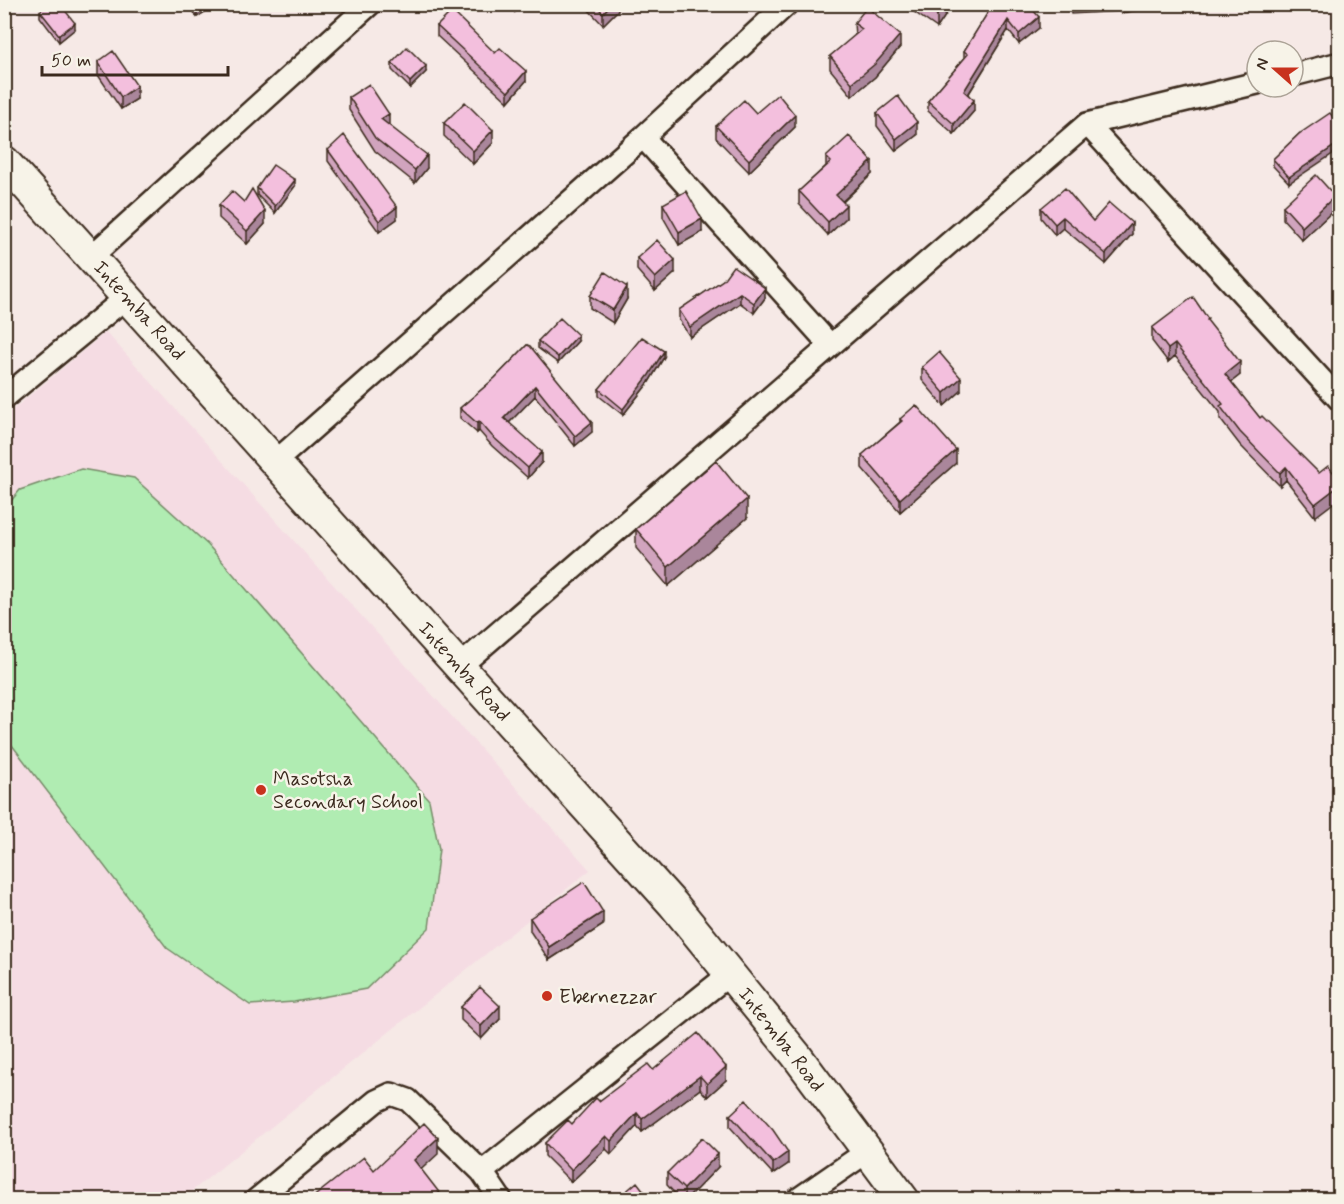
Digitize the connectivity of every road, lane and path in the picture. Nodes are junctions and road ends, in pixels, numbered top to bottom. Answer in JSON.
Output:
{"nodes":[{"id":1,"x":370,"y":4,"type":"edge"},
{"id":2,"x":787,"y":4,"type":"edge"},
{"id":3,"x":1340,"y":63,"type":"edge"},
{"id":4,"x":1305,"y":72,"type":"edge"},
{"id":5,"x":1245,"y":86,"type":"edge"},
{"id":6,"x":1088,"y":124,"type":"junction"},
{"id":7,"x":643,"y":137,"type":"junction"},
{"id":8,"x":4,"y":161,"type":"edge"},
{"id":9,"x":92,"y":256,"type":"junction"},
{"id":10,"x":128,"y":296,"type":"junction"},
{"id":11,"x":830,"y":345,"type":"junction"},
{"id":12,"x":4,"y":398,"type":"edge"},
{"id":13,"x":1340,"y":400,"type":"edge"},
{"id":14,"x":275,"y":462,"type":"junction"},
{"id":15,"x":460,"y":666,"type":"junction"},
{"id":16,"x":731,"y":973,"type":"junction"},
{"id":17,"x":868,"y":1151,"type":"junction"},
{"id":18,"x":482,"y":1172,"type":"junction"},
{"id":19,"x":256,"y":1200,"type":"edge"},
{"id":20,"x":501,"y":1200,"type":"edge"},
{"id":21,"x":797,"y":1200,"type":"edge"},
{"id":22,"x":903,"y":1200,"type":"edge"}],
"edges":[{"from":1,"to":9,"type":"street"},
{"from":2,"to":7,"type":"street"},
{"from":3,"to":4,"type":"street"},
{"from":5,"to":6,"type":"street"},
{"from":6,"to":11,"type":"street"},
{"from":6,"to":13,"type":"street"},
{"from":7,"to":11,"type":"street"},
{"from":7,"to":14,"type":"street"},
{"from":8,"to":9,"type":"street","name":"Intemba Road"},
{"from":9,"to":10,"type":"street","name":"Intemba Road"},
{"from":10,"to":12,"type":"street"},
{"from":10,"to":14,"type":"street","name":"Intemba Road"},
{"from":11,"to":15,"type":"street"},
{"from":14,"to":15,"type":"street","name":"Intemba Road"},
{"from":15,"to":16,"type":"street","name":"Intemba Road"},
{"from":16,"to":17,"type":"street","name":"Intemba Road"},
{"from":16,"to":18,"type":"street"},
{"from":17,"to":21,"type":"street"},
{"from":17,"to":22,"type":"street","name":"Intemba Road"},
{"from":18,"to":19,"type":"street"},
{"from":18,"to":20,"type":"street"}]}
